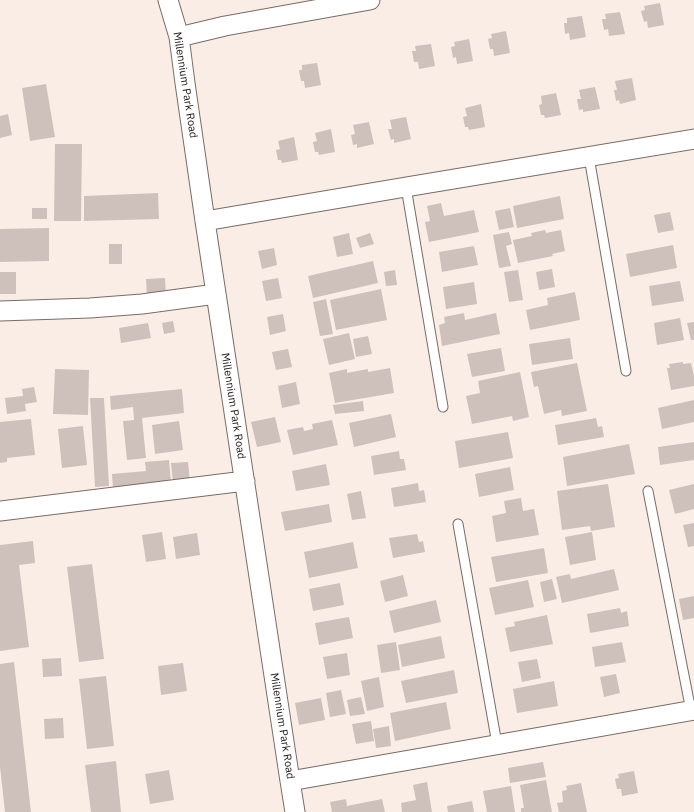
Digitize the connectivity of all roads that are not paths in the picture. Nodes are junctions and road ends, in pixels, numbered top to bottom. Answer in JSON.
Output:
{"nodes":[{"id":1,"x":168,"y":0,"type":"edge"},
{"id":2,"x":370,"y":0,"type":"edge"},
{"id":3,"x":179,"y":37,"type":"junction"},
{"id":4,"x":694,"y":139,"type":"edge"},
{"id":5,"x":589,"y":157,"type":"junction"},
{"id":6,"x":406,"y":187,"type":"junction"},
{"id":7,"x":205,"y":222,"type":"junction"},
{"id":8,"x":216,"y":294,"type":"junction"},
{"id":9,"x":0,"y":311,"type":"edge"},
{"id":10,"x":626,"y":371,"type":"dead end"},
{"id":11,"x":443,"y":407,"type":"dead end"},
{"id":12,"x":245,"y":481,"type":"junction"},
{"id":13,"x":648,"y":491,"type":"dead end"},
{"id":14,"x":0,"y":511,"type":"edge"},
{"id":15,"x":458,"y":524,"type":"dead end"},
{"id":16,"x":692,"y":711,"type":"edge"},
{"id":17,"x":497,"y":744,"type":"junction"},
{"id":18,"x":290,"y":781,"type":"junction"},
{"id":19,"x":295,"y":812,"type":"edge"}],
"edges":[{"from":1,"to":3,"type":"street","name":"Millennium Park Road"},
{"from":2,"to":3,"type":"street"},
{"from":3,"to":7,"type":"street","name":"Millennium Park Road"},
{"from":4,"to":5,"type":"street"},
{"from":5,"to":6,"type":"street"},
{"from":5,"to":10,"type":"lane"},
{"from":6,"to":7,"type":"street"},
{"from":6,"to":11,"type":"lane"},
{"from":7,"to":8,"type":"street","name":"Millennium Park Road"},
{"from":8,"to":9,"type":"street"},
{"from":8,"to":12,"type":"street","name":"Millennium Park Road"},
{"from":12,"to":14,"type":"street"},
{"from":12,"to":18,"type":"street","name":"Millennium Park Road"},
{"from":13,"to":16,"type":"lane"},
{"from":15,"to":17,"type":"lane"},
{"from":16,"to":17,"type":"street"},
{"from":17,"to":18,"type":"street"},
{"from":18,"to":19,"type":"street","name":"Millennium Park Road"}]}
